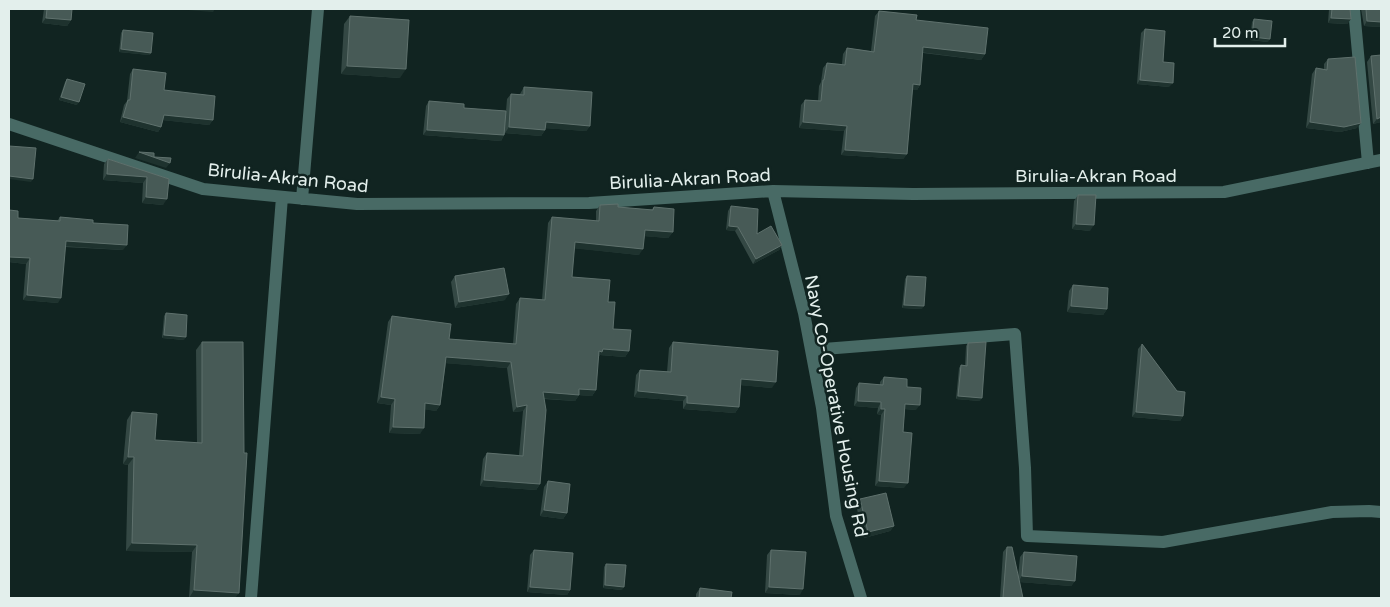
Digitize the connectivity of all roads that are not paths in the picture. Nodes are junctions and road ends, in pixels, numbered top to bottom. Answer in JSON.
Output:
{"nodes":[{"id":1,"x":318,"y":9,"type":"edge"},
{"id":2,"x":1354,"y":9,"type":"edge"},
{"id":3,"x":9,"y":124,"type":"edge"},
{"id":4,"x":1381,"y":160,"type":"edge"},
{"id":5,"x":1368,"y":163,"type":"junction"},
{"id":6,"x":772,"y":191,"type":"junction"},
{"id":7,"x":282,"y":197,"type":"junction"},
{"id":8,"x":302,"y":199,"type":"junction"},
{"id":9,"x":811,"y":350,"type":"junction"},
{"id":10,"x":1381,"y":512,"type":"edge"},
{"id":11,"x":251,"y":598,"type":"edge"},
{"id":12,"x":861,"y":598,"type":"edge"}],
"edges":[{"from":1,"to":8,"type":"street"},
{"from":2,"to":5,"type":"street"},
{"from":3,"to":7,"type":"street","name":"Birulia-Akran Road"},
{"from":4,"to":5,"type":"street","name":"Birulia-Akran Road"},
{"from":5,"to":6,"type":"street","name":"Birulia-Akran Road"},
{"from":6,"to":8,"type":"street","name":"Birulia-Akran Road"},
{"from":6,"to":9,"type":"street","name":"Navy Co-Operative Housing Rd"},
{"from":7,"to":8,"type":"street","name":"Birulia-Akran Road"},
{"from":7,"to":11,"type":"street"},
{"from":9,"to":10,"type":"street"},
{"from":9,"to":12,"type":"street","name":"Navy Co-Operative Housing Rd"}]}
